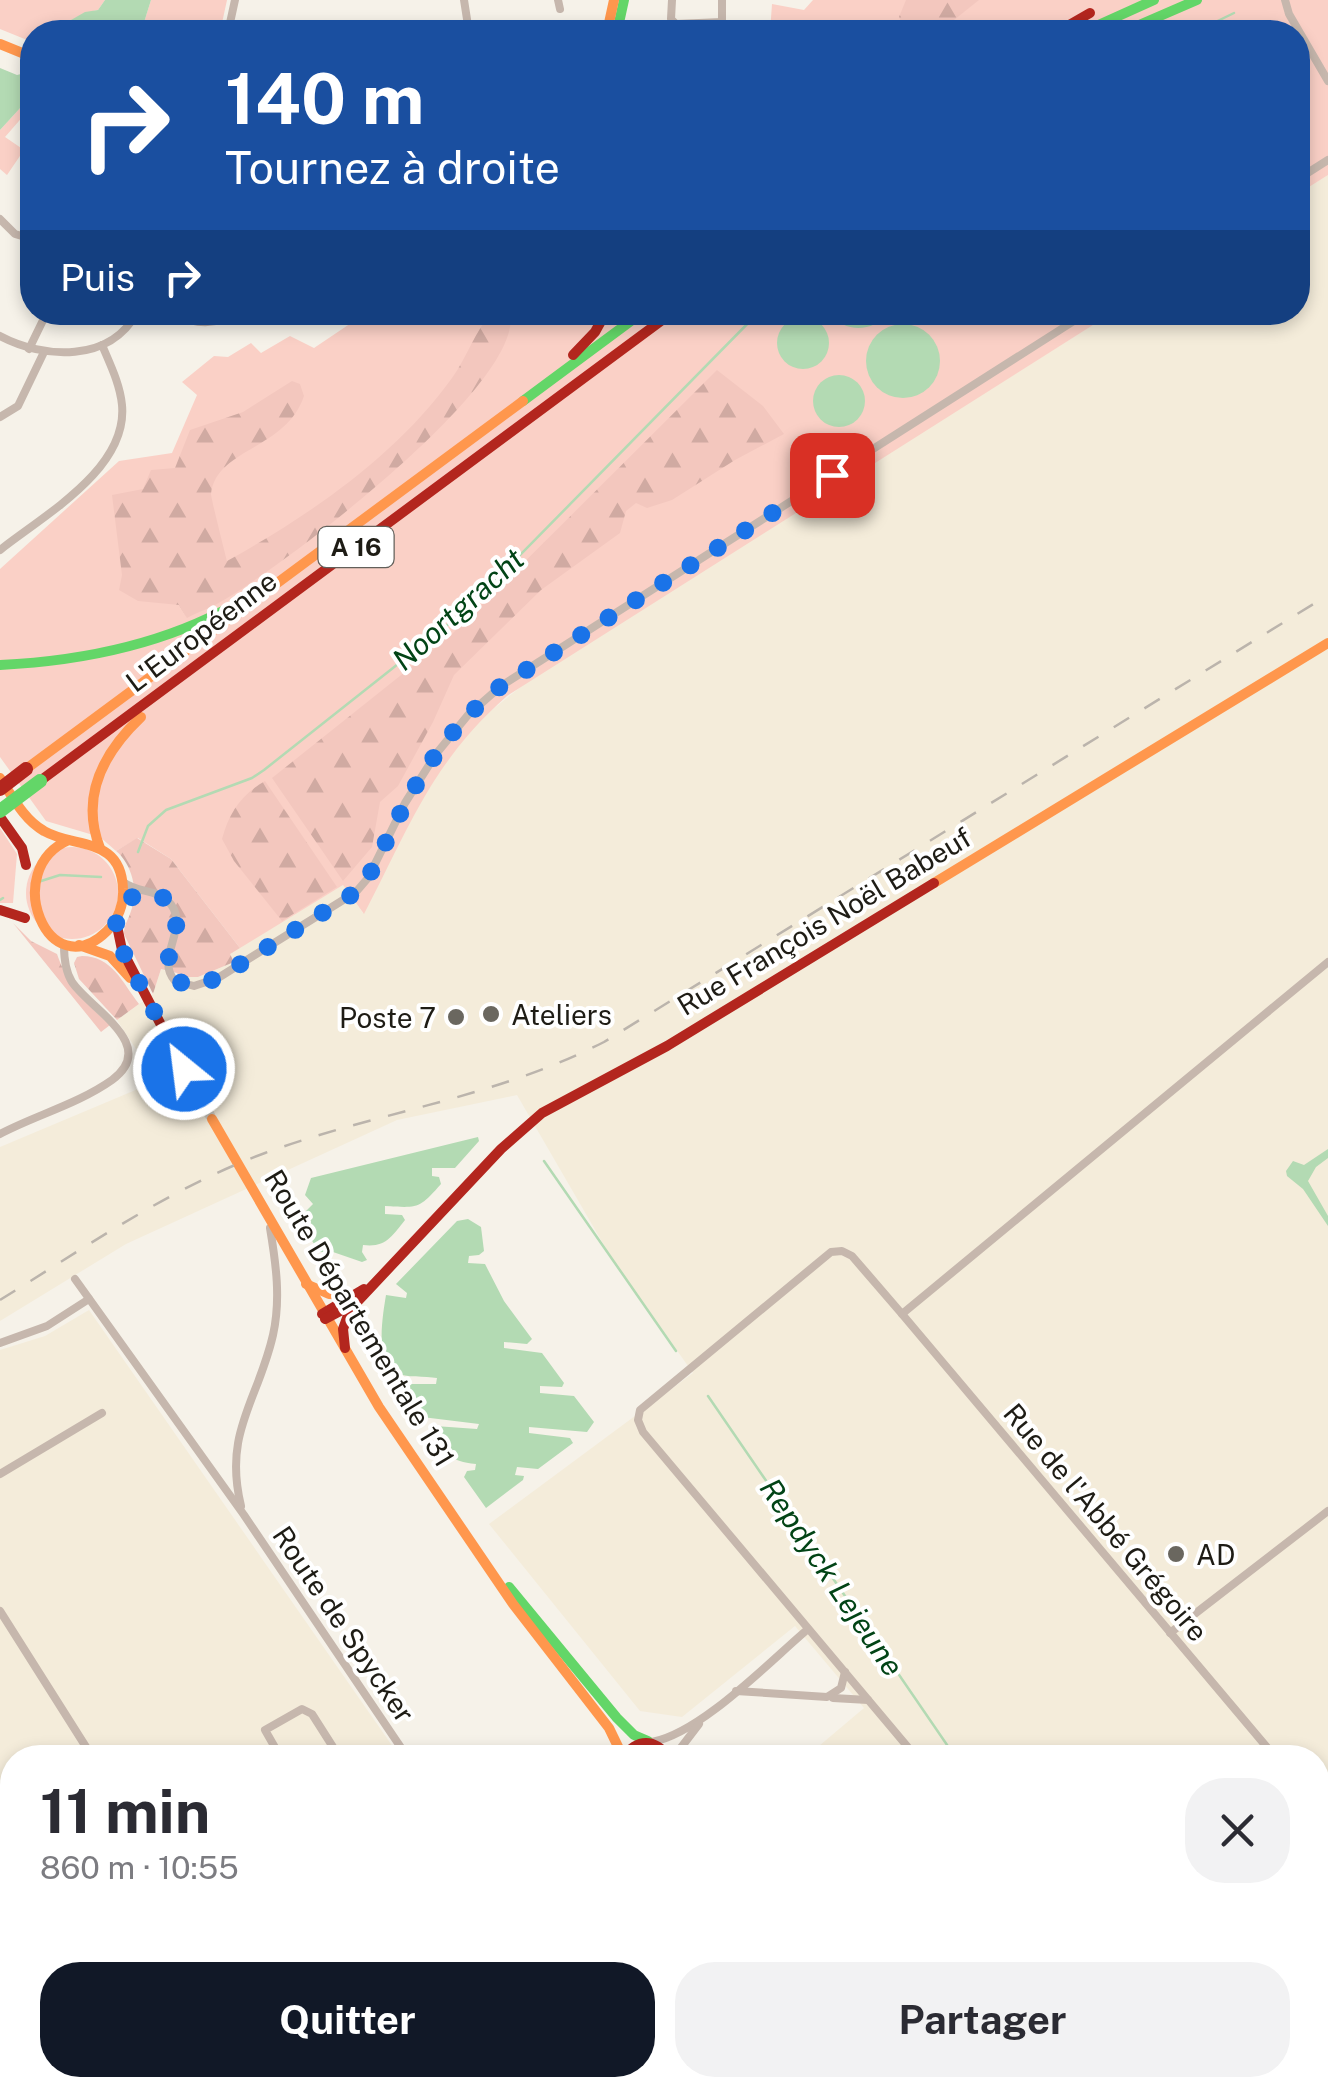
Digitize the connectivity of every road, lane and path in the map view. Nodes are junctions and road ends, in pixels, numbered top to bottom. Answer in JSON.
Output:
{"nodes":[{"id":1,"x":1154,"y":0,"type":"edge"},
{"id":2,"x":1197,"y":0,"type":"edge"},
{"id":3,"x":1090,"y":13,"type":"dead end"},
{"id":4,"x":1078,"y":20,"type":"edge"},
{"id":5,"x":1110,"y":20,"type":"edge"},
{"id":6,"x":1151,"y":20,"type":"edge"},
{"id":7,"x":1310,"y":50,"type":"edge"},
{"id":8,"x":1328,"y":81,"type":"edge"},
{"id":9,"x":0,"y":219,"type":"edge"},
{"id":10,"x":20,"y":235,"type":"edge"},
{"id":11,"x":41,"y":325,"type":"edge"},
{"id":12,"x":127,"y":325,"type":"edge"},
{"id":13,"x":599,"y":325,"type":"edge"},
{"id":14,"x":626,"y":325,"type":"edge"},
{"id":15,"x":654,"y":325,"type":"edge"},
{"id":16,"x":1068,"y":325,"type":"edge"},
{"id":17,"x":0,"y":336,"type":"edge"},
{"id":18,"x":102,"y":345,"type":"junction"},
{"id":19,"x":29,"y":349,"type":"junction"},
{"id":20,"x":44,"y":352,"type":"junction"},
{"id":21,"x":0,"y":417,"type":"edge"},
{"id":22,"x":456,"y":450,"type":"junction"},
{"id":23,"x":0,"y":550,"type":"edge"},
{"id":24,"x":315,"y":555,"type":"junction"},
{"id":25,"x":226,"y":643,"type":"junction"},
{"id":26,"x":1328,"y":643,"type":"edge"},
{"id":27,"x":0,"y":664,"type":"edge"},
{"id":28,"x":24,"y":767,"type":"junction"},
{"id":29,"x":0,"y":779,"type":"edge"},
{"id":30,"x":0,"y":788,"type":"edge"},
{"id":31,"x":0,"y":814,"type":"edge"},
{"id":32,"x":68,"y":840,"type":"junction"},
{"id":33,"x":100,"y":848,"type":"junction"},
{"id":34,"x":26,"y":865,"type":"junction"},
{"id":35,"x":20,"y":880,"type":"dead end"},
{"id":36,"x":123,"y":882,"type":"junction"},
{"id":37,"x":151,"y":892,"type":"junction"},
{"id":38,"x":19,"y":900,"type":"dead end"},
{"id":39,"x":124,"y":901,"type":"junction"},
{"id":40,"x":0,"y":910,"type":"edge"},
{"id":41,"x":25,"y":918,"type":"junction"},
{"id":42,"x":116,"y":921,"type":"junction"},
{"id":43,"x":71,"y":945,"type":"junction"},
{"id":44,"x":1328,"y":962,"type":"edge"},
{"id":45,"x":145,"y":998,"type":"junction"},
{"id":46,"x":184,"y":1069,"type":"tunnel mouth"},
{"id":47,"x":212,"y":1119,"type":"tunnel mouth"},
{"id":48,"x":0,"y":1134,"type":"edge"},
{"id":49,"x":270,"y":1223,"type":"junction"},
{"id":50,"x":75,"y":1279,"type":"dead end"},
{"id":51,"x":305,"y":1284,"type":"junction"},
{"id":52,"x":89,"y":1299,"type":"junction"},
{"id":53,"x":354,"y":1300,"type":"junction"},
{"id":54,"x":902,"y":1314,"type":"junction"},
{"id":55,"x":324,"y":1316,"type":"junction"},
{"id":56,"x":0,"y":1344,"type":"edge"},
{"id":57,"x":346,"y":1354,"type":"junction"},
{"id":58,"x":102,"y":1413,"type":"dead end"},
{"id":59,"x":0,"y":1474,"type":"edge"},
{"id":60,"x":1328,"y":1511,"type":"edge"},
{"id":61,"x":244,"y":1515,"type":"junction"},
{"id":62,"x":470,"y":1540,"type":"junction"},
{"id":63,"x":0,"y":1611,"type":"edge"},
{"id":64,"x":808,"y":1629,"type":"junction"},
{"id":65,"x":1170,"y":1633,"type":"junction"},
{"id":66,"x":845,"y":1672,"type":"junction"},
{"id":67,"x":734,"y":1691,"type":"junction"},
{"id":68,"x":824,"y":1697,"type":"junction"},
{"id":69,"x":868,"y":1700,"type":"junction"},
{"id":70,"x":708,"y":1713,"type":"junction"},
{"id":71,"x":650,"y":1742,"type":"junction"},
{"id":72,"x":86,"y":1745,"type":"edge"},
{"id":73,"x":274,"y":1745,"type":"edge"},
{"id":74,"x":332,"y":1745,"type":"edge"},
{"id":75,"x":399,"y":1745,"type":"edge"},
{"id":76,"x":617,"y":1745,"type":"edge"},
{"id":77,"x":633,"y":1745,"type":"edge"},
{"id":78,"x":657,"y":1745,"type":"edge"},
{"id":79,"x":682,"y":1745,"type":"edge"},
{"id":80,"x":906,"y":1745,"type":"edge"},
{"id":81,"x":1265,"y":1745,"type":"edge"}],
"edges":[{"from":1,"to":5,"type":"main road"},
{"from":2,"to":6,"type":"main road"},
{"from":3,"to":4,"type":"main road"},
{"from":7,"to":8,"type":"street"},
{"from":9,"to":10,"type":"street"},
{"from":11,"to":19,"type":"street"},
{"from":12,"to":18,"type":"street"},
{"from":13,"to":22,"type":"main road"},
{"from":14,"to":22,"type":"main road","name":"L'Européenne","number":"A 16"},
{"from":15,"to":25,"type":"main road","name":"L'Européenne","number":"A 16"},
{"from":16,"to":37,"type":"street"},
{"from":17,"to":19,"type":"street"},
{"from":18,"to":20,"type":"street"},
{"from":18,"to":23,"type":"street"},
{"from":19,"to":20,"type":"street"},
{"from":20,"to":21,"type":"street"},
{"from":22,"to":24,"type":"main road","name":"L'Européenne","number":"A 16"},
{"from":24,"to":27,"type":"main road"},
{"from":24,"to":28,"type":"main road","name":"L'Européenne","number":"A 16"},
{"from":25,"to":31,"type":"main road","name":"L'Européenne","number":"A 16","bridge":true},
{"from":25,"to":33,"type":"main road"},
{"from":26,"to":53,"type":"main road","name":"Rue François Noël Babeuf"},
{"from":28,"to":29,"type":"main road","bridge":true},
{"from":28,"to":30,"type":"main road","name":"L'Européenne","number":"A 16","bridge":true},
{"from":29,"to":32,"type":"main road"},
{"from":31,"to":34,"type":"main road"},
{"from":32,"to":33,"type":"main road"},
{"from":32,"to":34,"type":"main road"},
{"from":33,"to":36,"type":"main road"},
{"from":34,"to":35,"type":"main road"},
{"from":36,"to":37,"type":"street"},
{"from":36,"to":39,"type":"main road"},
{"from":37,"to":39,"type":"street"},
{"from":38,"to":41,"type":"main road"},
{"from":39,"to":42,"type":"main road"},
{"from":40,"to":41,"type":"main road"},
{"from":41,"to":43,"type":"main road"},
{"from":42,"to":43,"type":"main road"},
{"from":42,"to":45,"type":"main road"},
{"from":43,"to":45,"type":"main road"},
{"from":43,"to":48,"type":"street"},
{"from":44,"to":54,"type":"street"},
{"from":45,"to":46,"type":"main road"},
{"from":47,"to":49,"type":"main road","name":"Route Départementale 131"},
{"from":49,"to":51,"type":"main road","name":"Route Départementale 131"},
{"from":49,"to":61,"type":"street","name":"Route de Spycker"},
{"from":50,"to":52,"type":"street","name":"Route de Spycker"},
{"from":51,"to":53,"type":"main road"},
{"from":51,"to":55,"type":"main road","name":"Route Départementale 131"},
{"from":52,"to":56,"type":"street"},
{"from":52,"to":61,"type":"street","name":"Route de Spycker"},
{"from":53,"to":55,"type":"main road","name":"Rue François Noël Babeuf"},
{"from":53,"to":57,"type":"main road"},
{"from":54,"to":64,"type":"street","name":"Rue de l'Abbé Grégoire"},
{"from":54,"to":65,"type":"street","name":"Rue de l'Abbé Grégoire"},
{"from":55,"to":57,"type":"main road","name":"Route Départementale 131"},
{"from":57,"to":62,"type":"main road","name":"Route Départementale 131"},
{"from":58,"to":59,"type":"street"},
{"from":60,"to":65,"type":"street"},
{"from":61,"to":75,"type":"street","name":"Route de Spycker"},
{"from":62,"to":71,"type":"main road","name":"Route Départementale 131"},
{"from":62,"to":76,"type":"main road","name":"Route Départementale 131"},
{"from":63,"to":72,"type":"street"},
{"from":64,"to":66,"type":"street","name":"Rue de l'Abbé Grégoire"},
{"from":64,"to":67,"type":"street"},
{"from":65,"to":81,"type":"street","name":"Rue de l'Abbé Grégoire"},
{"from":66,"to":68,"type":"street"},
{"from":66,"to":69,"type":"street","name":"Rue de l'Abbé Grégoire"},
{"from":67,"to":68,"type":"street"},
{"from":67,"to":70,"type":"street"},
{"from":68,"to":69,"type":"street"},
{"from":69,"to":80,"type":"street","name":"Rue de l'Abbé Grégoire"},
{"from":70,"to":71,"type":"street"},
{"from":70,"to":79,"type":"street"},
{"from":71,"to":77,"type":"main road"},
{"from":71,"to":78,"type":"main road","name":"Route Départementale 131"},
{"from":73,"to":74,"type":"street"}]}
